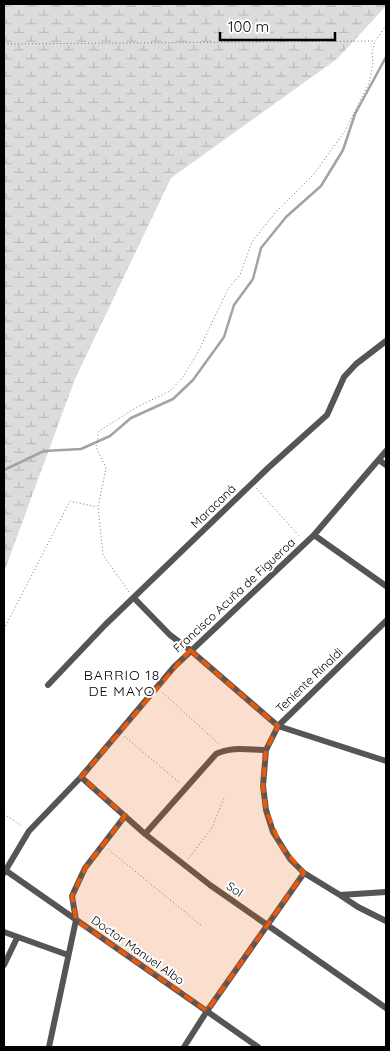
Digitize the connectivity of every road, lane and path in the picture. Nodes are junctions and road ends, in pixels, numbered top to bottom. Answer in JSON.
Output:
{"nodes":[{"id":1,"x":386,"y":26,"type":"edge"},
{"id":2,"x":375,"y":41,"type":"junction"},
{"id":3,"x":4,"y":44,"type":"edge"},
{"id":4,"x":386,"y":341,"type":"edge"},
{"id":5,"x":386,"y":451,"type":"edge"},
{"id":6,"x":379,"y":460,"type":"junction"},
{"id":7,"x":386,"y":465,"type":"edge"},
{"id":8,"x":252,"y":484,"type":"junction"},
{"id":9,"x":98,"y":507,"type":"junction"},
{"id":10,"x":314,"y":536,"type":"junction"},
{"id":11,"x":306,"y":543,"type":"junction"},
{"id":12,"x":386,"y":586,"type":"edge"},
{"id":13,"x":134,"y":598,"type":"junction"},
{"id":14,"x":386,"y":621,"type":"edge"},
{"id":15,"x":4,"y":628,"type":"edge"},
{"id":16,"x":190,"y":650,"type":"junction"},
{"id":17,"x":48,"y":685,"type":"dead end"},
{"id":18,"x":157,"y":687,"type":"junction"},
{"id":19,"x":278,"y":726,"type":"junction"},
{"id":20,"x":119,"y":732,"type":"junction"},
{"id":21,"x":225,"y":750,"type":"junction"},
{"id":22,"x":266,"y":750,"type":"junction"},
{"id":23,"x":386,"y":761,"type":"edge"},
{"id":24,"x":81,"y":777,"type":"junction"},
{"id":25,"x":184,"y":787,"type":"junction"},
{"id":26,"x":224,"y":798,"type":"dead end"},
{"id":27,"x":4,"y":814,"type":"edge"},
{"id":28,"x":125,"y":816,"type":"junction"},
{"id":29,"x":29,"y":831,"type":"junction"},
{"id":30,"x":145,"y":834,"type":"junction"},
{"id":31,"x":102,"y":844,"type":"junction"},
{"id":32,"x":184,"y":864,"type":"junction"},
{"id":33,"x":4,"y":871,"type":"edge"},
{"id":34,"x":304,"y":873,"type":"junction"},
{"id":35,"x":386,"y":892,"type":"edge"},
{"id":36,"x":340,"y":895,"type":"junction"},
{"id":37,"x":76,"y":920,"type":"junction"},
{"id":38,"x":386,"y":921,"type":"edge"},
{"id":39,"x":266,"y":925,"type":"junction"},
{"id":40,"x":202,"y":926,"type":"dead end"},
{"id":41,"x":4,"y":932,"type":"edge"},
{"id":42,"x":17,"y":938,"type":"junction"},
{"id":43,"x":68,"y":955,"type":"junction"},
{"id":44,"x":4,"y":966,"type":"edge"},
{"id":45,"x":386,"y":1008,"type":"edge"},
{"id":46,"x":206,"y":1011,"type":"junction"},
{"id":47,"x":49,"y":1047,"type":"edge"},
{"id":48,"x":184,"y":1047,"type":"edge"},
{"id":49,"x":258,"y":1047,"type":"edge"}],
"edges":[{"from":1,"to":2,"type":"path"},
{"from":2,"to":3,"type":"path"},
{"from":2,"to":9,"type":"path"},
{"from":4,"to":8,"type":"street","name":"Maracaná"},
{"from":5,"to":6,"type":"street","name":"Francisco Acuña de Figueroa"},
{"from":6,"to":7,"type":"street"},
{"from":6,"to":10,"type":"street","name":"Francisco Acuña de Figueroa"},
{"from":8,"to":11,"type":"path"},
{"from":8,"to":13,"type":"street","name":"Maracaná"},
{"from":9,"to":13,"type":"path"},
{"from":9,"to":15,"type":"path"},
{"from":10,"to":11,"type":"street","name":"Francisco Acuña de Figueroa"},
{"from":10,"to":12,"type":"street"},
{"from":11,"to":16,"type":"street","name":"Francisco Acuña de Figueroa"},
{"from":13,"to":16,"type":"street"},
{"from":13,"to":17,"type":"street","name":"Maracaná"},
{"from":14,"to":19,"type":"street","name":"Teniente Rinaldi"},
{"from":16,"to":18,"type":"street","name":"Francisco Acuña de Figueroa"},
{"from":16,"to":19,"type":"street"},
{"from":18,"to":20,"type":"street","name":"Francisco Acuña de Figueroa"},
{"from":18,"to":21,"type":"path"},
{"from":19,"to":22,"type":"street","name":"Teniente Rinaldi"},
{"from":19,"to":23,"type":"street"},
{"from":20,"to":24,"type":"street","name":"Francisco Acuña de Figueroa"},
{"from":20,"to":25,"type":"path"},
{"from":21,"to":22,"type":"street"},
{"from":21,"to":25,"type":"street"},
{"from":22,"to":34,"type":"street","name":"Teniente Rinaldi"},
{"from":24,"to":28,"type":"street","name":"Sol"},
{"from":24,"to":29,"type":"street","name":"Francisco Acuña de Figueroa"},
{"from":25,"to":30,"type":"street"},
{"from":26,"to":32,"type":"path"},
{"from":27,"to":29,"type":"path"},
{"from":28,"to":30,"type":"street","name":"Sol"},
{"from":28,"to":31,"type":"street"},
{"from":29,"to":33,"type":"street","name":"Francisco Acuña de Figueroa"},
{"from":30,"to":32,"type":"street","name":"Sol"},
{"from":31,"to":37,"type":"street"},
{"from":31,"to":40,"type":"path"},
{"from":32,"to":39,"type":"street","name":"Sol"},
{"from":33,"to":37,"type":"street","name":"Doctor Manuel Albo"},
{"from":34,"to":36,"type":"street","name":"Teniente Rinaldi"},
{"from":34,"to":39,"type":"street"},
{"from":35,"to":36,"type":"street"},
{"from":36,"to":38,"type":"street","name":"Teniente Rinaldi"},
{"from":37,"to":43,"type":"street"},
{"from":37,"to":46,"type":"street","name":"Doctor Manuel Albo"},
{"from":39,"to":45,"type":"street","name":"Sol"},
{"from":39,"to":46,"type":"street"},
{"from":41,"to":42,"type":"street"},
{"from":42,"to":43,"type":"street"},
{"from":42,"to":44,"type":"street"},
{"from":43,"to":47,"type":"street"},
{"from":46,"to":48,"type":"street"},
{"from":46,"to":49,"type":"street","name":"Doctor Manuel Albo"}]}
